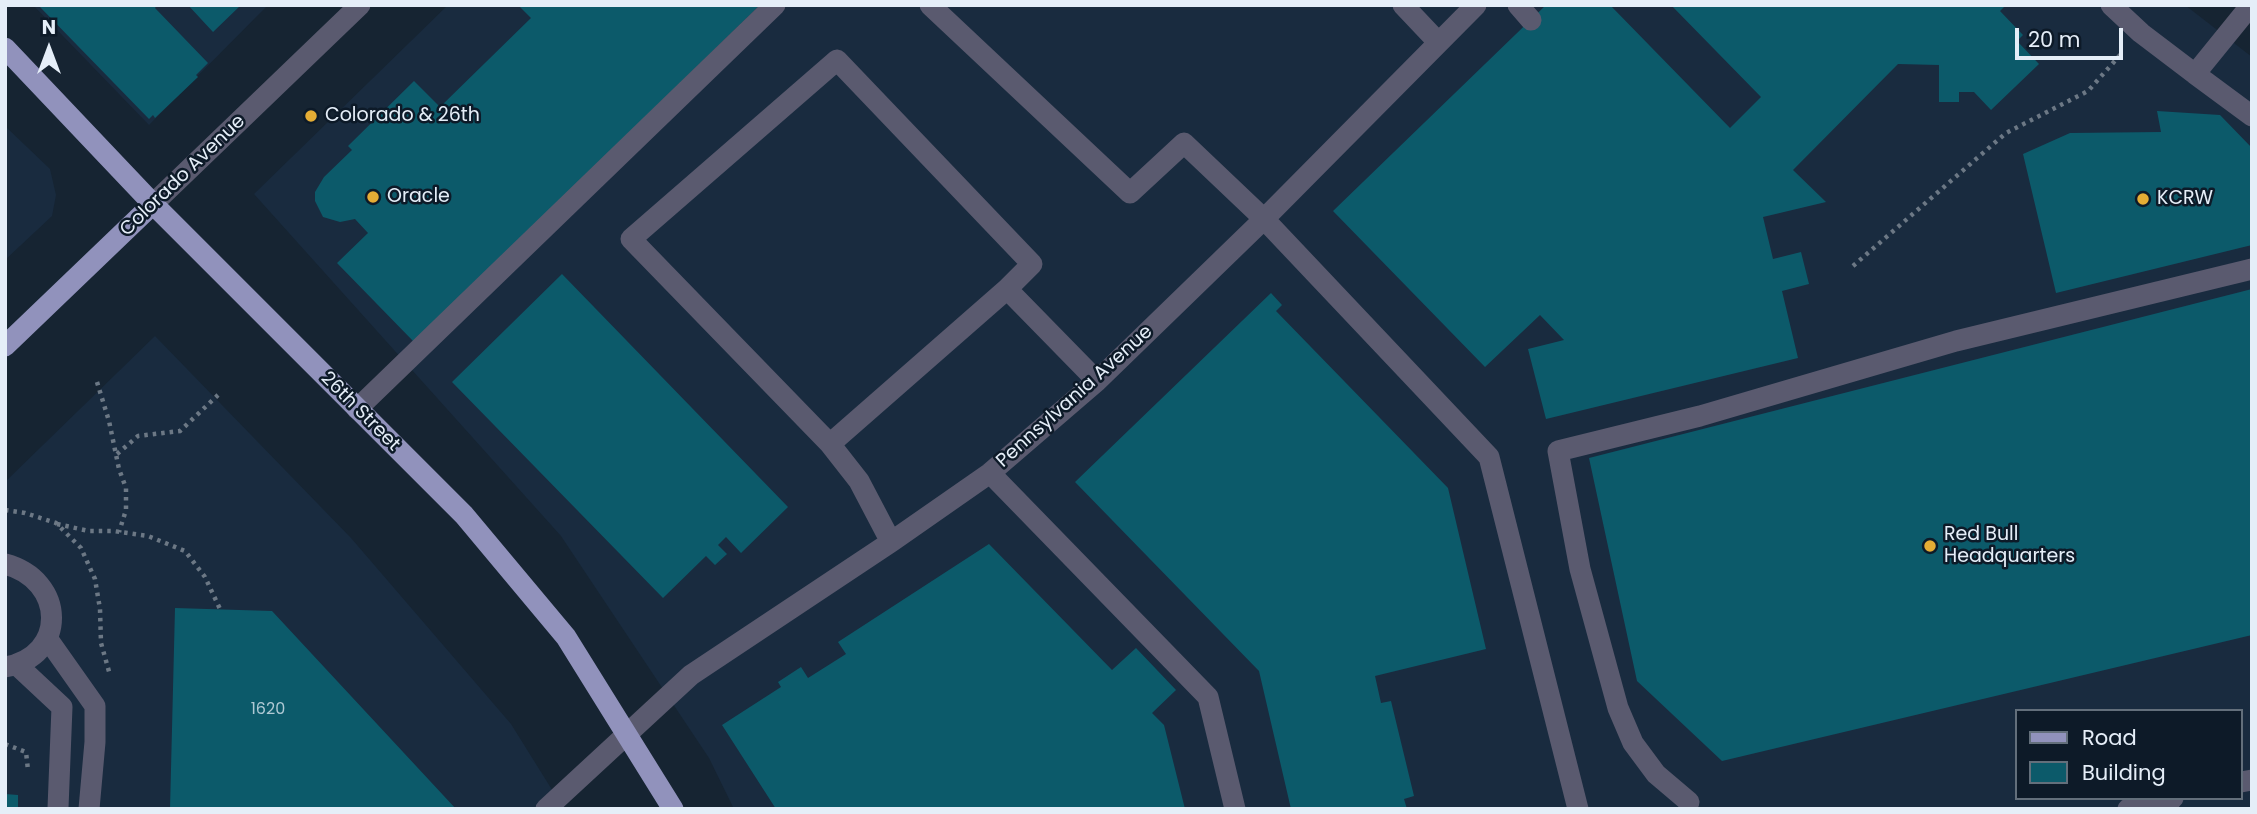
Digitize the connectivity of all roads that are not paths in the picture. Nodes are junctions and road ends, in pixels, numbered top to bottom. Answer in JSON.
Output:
{"nodes":[{"id":1,"x":360,"y":5,"type":"edge"},
{"id":2,"x":775,"y":5,"type":"edge"},
{"id":3,"x":930,"y":5,"type":"edge"},
{"id":4,"x":1403,"y":5,"type":"edge"},
{"id":5,"x":1476,"y":5,"type":"edge"},
{"id":6,"x":2111,"y":5,"type":"edge"},
{"id":7,"x":2251,"y":5,"type":"edge"},
{"id":8,"x":1438,"y":42,"type":"junction"},
{"id":9,"x":5,"y":48,"type":"edge"},
{"id":10,"x":2195,"y":74,"type":"junction"},
{"id":11,"x":2252,"y":116,"type":"edge"},
{"id":12,"x":152,"y":204,"type":"junction"},
{"id":13,"x":1264,"y":219,"type":"junction"},
{"id":14,"x":2252,"y":269,"type":"edge"},
{"id":15,"x":1007,"y":289,"type":"junction"},
{"id":16,"x":5,"y":346,"type":"edge"},
{"id":17,"x":1097,"y":381,"type":"junction"},
{"id":18,"x":356,"y":409,"type":"junction"},
{"id":19,"x":830,"y":444,"type":"junction"},
{"id":20,"x":990,"y":473,"type":"junction"},
{"id":21,"x":891,"y":542,"type":"junction"},
{"id":22,"x":5,"y":564,"type":"edge"},
{"id":23,"x":47,"y":638,"type":"junction"},
{"id":24,"x":11,"y":666,"type":"edge"},
{"id":25,"x":627,"y":734,"type":"junction"},
{"id":26,"x":2165,"y":800,"type":"edge"},
{"id":27,"x":1689,"y":802,"type":"dead end"},
{"id":28,"x":58,"y":808,"type":"edge"},
{"id":29,"x":89,"y":809,"type":"edge"},
{"id":30,"x":546,"y":809,"type":"edge"},
{"id":31,"x":673,"y":809,"type":"edge"},
{"id":32,"x":1235,"y":809,"type":"edge"},
{"id":33,"x":1578,"y":809,"type":"edge"},
{"id":34,"x":2128,"y":809,"type":"edge"}],
"edges":[{"from":1,"to":12,"type":"street","name":"Colorado Avenue"},
{"from":2,"to":18,"type":"street"},
{"from":3,"to":13,"type":"street"},
{"from":4,"to":8,"type":"street"},
{"from":5,"to":8,"type":"street","name":"Pennsylvania Avenue"},
{"from":6,"to":10,"type":"street"},
{"from":7,"to":10,"type":"street"},
{"from":8,"to":13,"type":"street","name":"Pennsylvania Avenue"},
{"from":9,"to":12,"type":"main road","name":"26th Street"},
{"from":10,"to":11,"type":"street"},
{"from":12,"to":16,"type":"main road","name":"Colorado Avenue"},
{"from":12,"to":18,"type":"main road","name":"26th Street"},
{"from":13,"to":17,"type":"street","name":"Pennsylvania Avenue"},
{"from":13,"to":33,"type":"street"},
{"from":14,"to":27,"type":"street"},
{"from":15,"to":17,"type":"street"},
{"from":15,"to":19,"type":"street"},
{"from":15,"to":19,"type":"street"},
{"from":17,"to":20,"type":"street","name":"Pennsylvania Avenue"},
{"from":18,"to":25,"type":"main road","name":"26th Street"},
{"from":19,"to":21,"type":"street"},
{"from":20,"to":21,"type":"street","name":"Pennsylvania Avenue"},
{"from":20,"to":32,"type":"street"},
{"from":21,"to":25,"type":"street","name":"Pennsylvania Avenue"},
{"from":22,"to":23,"type":"street"},
{"from":23,"to":24,"type":"street"},
{"from":23,"to":29,"type":"street"},
{"from":24,"to":28,"type":"street"},
{"from":25,"to":30,"type":"street","name":"Pennsylvania Avenue"},
{"from":25,"to":31,"type":"main road","name":"26th Street"},
{"from":26,"to":34,"type":"street"}]}
